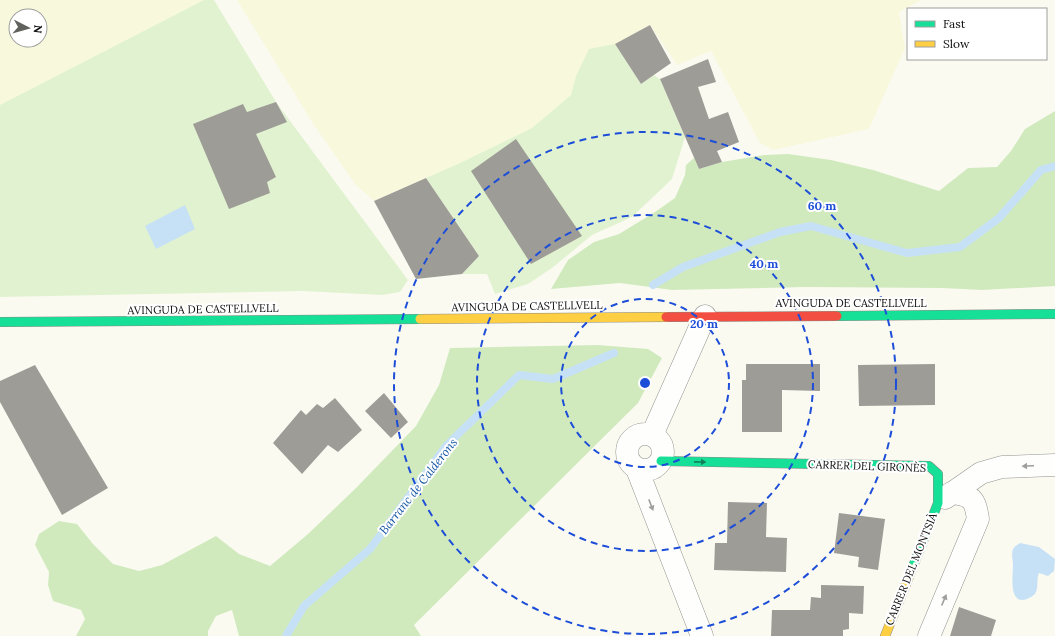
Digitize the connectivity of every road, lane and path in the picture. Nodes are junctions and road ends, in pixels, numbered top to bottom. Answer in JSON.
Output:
{"nodes":[{"id":1,"x":1055,"y":314,"type":"edge"},
{"id":2,"x":705,"y":316,"type":"junction"},
{"id":3,"x":0,"y":322,"type":"edge"},
{"id":4,"x":652,"y":435,"type":"junction"},
{"id":5,"x":661,"y":462,"type":"junction"},
{"id":6,"x":1055,"y":465,"type":"edge"},
{"id":7,"x":637,"y":469,"type":"junction"},
{"id":8,"x":944,"y":498,"type":"junction"},
{"id":9,"x":702,"y":636,"type":"edge"},
{"id":10,"x":885,"y":636,"type":"edge"},
{"id":11,"x":929,"y":636,"type":"edge"}],
"edges":[{"from":1,"to":2,"type":"street","name":"AVINGUDA DE CASTELLVELL"},
{"from":2,"to":3,"type":"street","name":"AVINGUDA DE CASTELLVELL"},
{"from":2,"to":4,"type":"street"},
{"from":4,"to":5,"type":"street"},
{"from":4,"to":7,"type":"street"},
{"from":5,"to":7,"type":"street"},
{"from":5,"to":8,"type":"street","name":"CARRER DEL GIRONÈS","one_way":true},
{"from":6,"to":8,"type":"street","one_way":true},
{"from":7,"to":9,"type":"street","one_way":true},
{"from":8,"to":10,"type":"street","name":"CARRER DEL MONTSIÀ"},
{"from":11,"to":8,"type":"street","one_way":true}]}
